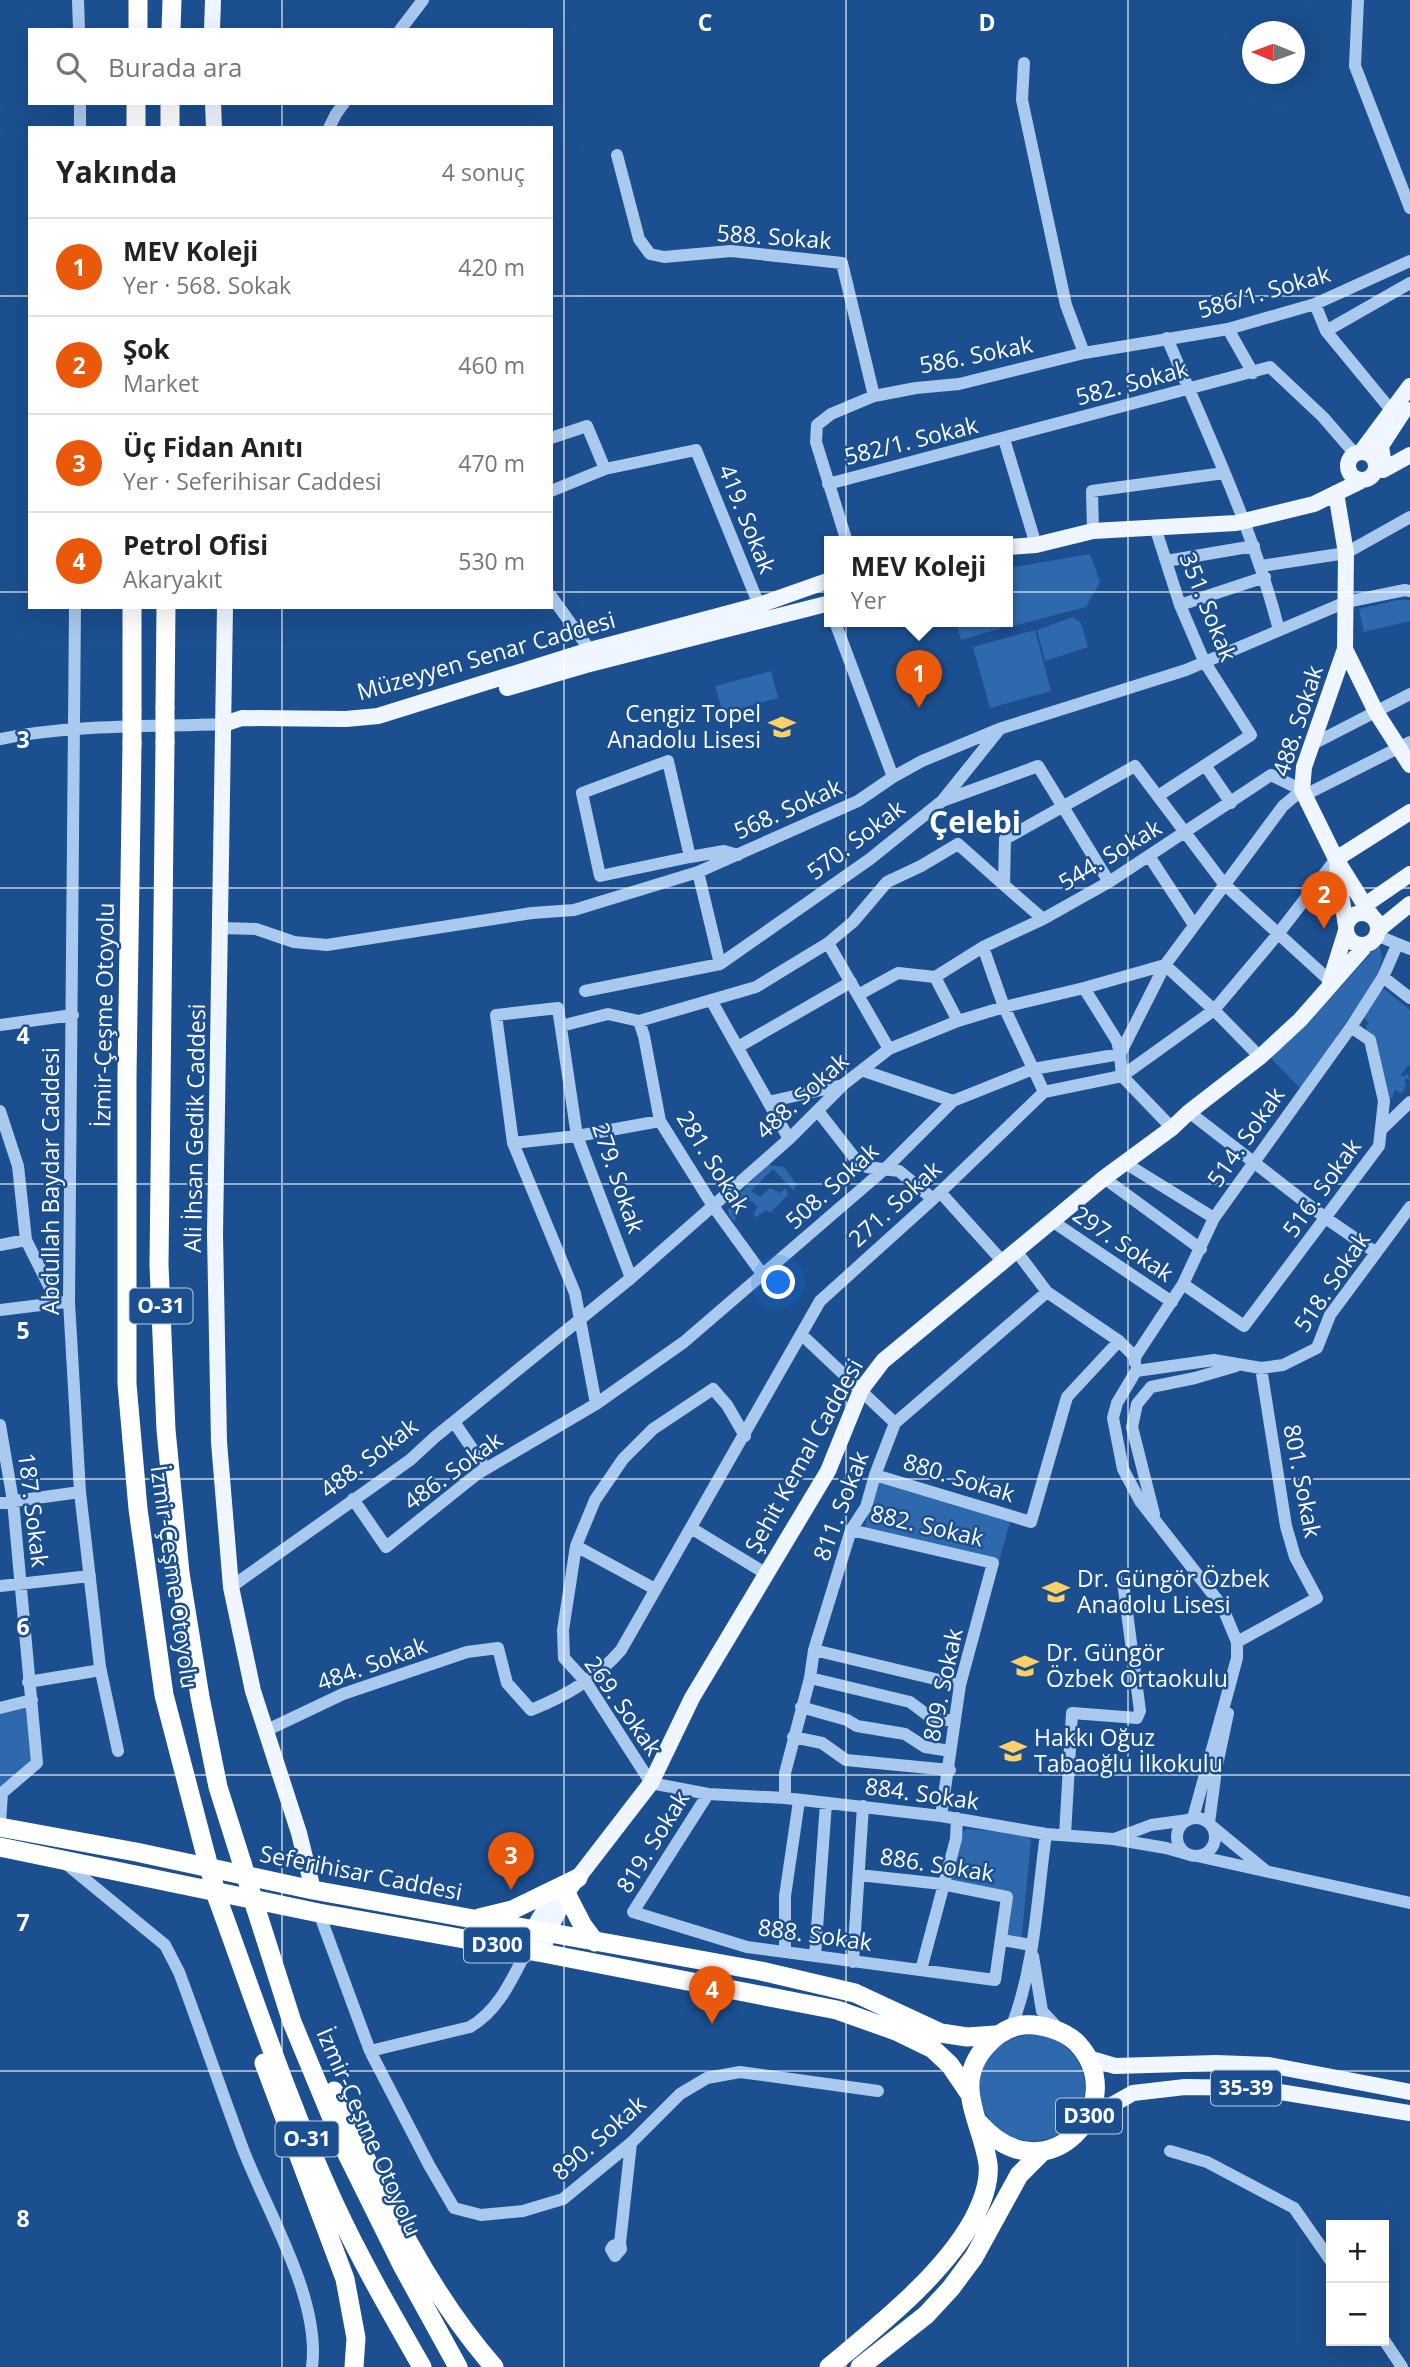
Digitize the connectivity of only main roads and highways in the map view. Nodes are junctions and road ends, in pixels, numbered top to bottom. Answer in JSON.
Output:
{"nodes":[{"id":1,"x":138,"y":0,"type":"edge"},
{"id":2,"x":172,"y":0,"type":"edge"},
{"id":3,"x":213,"y":0,"type":"edge"},
{"id":4,"x":138,"y":28,"type":"edge"},
{"id":5,"x":171,"y":28,"type":"edge"},
{"id":6,"x":212,"y":28,"type":"edge"},
{"id":7,"x":136,"y":105,"type":"edge"},
{"id":8,"x":170,"y":105,"type":"edge"},
{"id":9,"x":213,"y":105,"type":"edge"},
{"id":10,"x":136,"y":126,"type":"edge"},
{"id":11,"x":170,"y":126,"type":"edge"},
{"id":12,"x":214,"y":126,"type":"edge"},
{"id":13,"x":1410,"y":386,"type":"edge"},
{"id":14,"x":1410,"y":402,"type":"edge"},
{"id":15,"x":1364,"y":455,"type":"junction"},
{"id":16,"x":1410,"y":455,"type":"edge"},
{"id":17,"x":1390,"y":466,"type":"junction"},
{"id":18,"x":1368,"y":478,"type":"junction"},
{"id":19,"x":1336,"y":493,"type":"junction"},
{"id":20,"x":1018,"y":548,"type":"edge"},
{"id":21,"x":824,"y":583,"type":"edge"},
{"id":22,"x":824,"y":606,"type":"edge"},
{"id":23,"x":132,"y":609,"type":"edge"},
{"id":24,"x":166,"y":609,"type":"edge"},
{"id":25,"x":225,"y":609,"type":"edge"},
{"id":26,"x":1345,"y":649,"type":"junction"},
{"id":27,"x":224,"y":724,"type":"junction"},
{"id":28,"x":1404,"y":745,"type":"edge"},
{"id":29,"x":1410,"y":765,"type":"edge"},
{"id":30,"x":1410,"y":812,"type":"edge"},
{"id":31,"x":1336,"y":859,"type":"junction"},
{"id":32,"x":1410,"y":874,"type":"edge"},
{"id":33,"x":1410,"y":904,"type":"edge"},
{"id":34,"x":1371,"y":926,"type":"junction"},
{"id":35,"x":1346,"y":929,"type":"junction"},
{"id":36,"x":1329,"y":984,"type":"junction"},
{"id":37,"x":0,"y":1825,"type":"edge"},
{"id":38,"x":0,"y":1847,"type":"edge"},
{"id":39,"x":572,"y":1888,"type":"junction"},
{"id":40,"x":313,"y":1890,"type":"junction"},
{"id":41,"x":218,"y":1900,"type":"junction"},
{"id":42,"x":473,"y":1920,"type":"junction"},
{"id":43,"x":537,"y":1942,"type":"junction"},
{"id":44,"x":595,"y":1942,"type":"junction"},
{"id":45,"x":277,"y":1972,"type":"junction"},
{"id":46,"x":1003,"y":2032,"type":"junction"},
{"id":47,"x":1088,"y":2058,"type":"junction"},
{"id":48,"x":1410,"y":2092,"type":"edge"},
{"id":49,"x":969,"y":2093,"type":"junction"},
{"id":50,"x":1410,"y":2113,"type":"edge"},
{"id":51,"x":1087,"y":2119,"type":"junction"},
{"id":52,"x":979,"y":2123,"type":"junction"},
{"id":53,"x":1043,"y":2151,"type":"junction"},
{"id":54,"x":866,"y":2336,"type":"junction"},
{"id":55,"x":868,"y":2363,"type":"edge"},
{"id":56,"x":354,"y":2367,"type":"edge"},
{"id":57,"x":422,"y":2367,"type":"edge"},
{"id":58,"x":458,"y":2367,"type":"edge"},
{"id":59,"x":494,"y":2367,"type":"edge"},
{"id":60,"x":817,"y":2367,"type":"edge"},
{"id":61,"x":829,"y":2367,"type":"edge"}],
"edges":[{"from":1,"to":4,"type":"highway"},
{"from":2,"to":5,"type":"highway"},
{"from":3,"to":6,"type":"main road"},
{"from":7,"to":10,"type":"highway"},
{"from":8,"to":11,"type":"highway"},
{"from":9,"to":12,"type":"main road"},
{"from":13,"to":15,"type":"main road"},
{"from":14,"to":15,"type":"main road"},
{"from":15,"to":17,"type":"main road"},
{"from":15,"to":18,"type":"main road"},
{"from":15,"to":18,"type":"main road"},
{"from":15,"to":19,"type":"main road"},
{"from":16,"to":17,"type":"main road"},
{"from":17,"to":18,"type":"main road"},
{"from":18,"to":19,"type":"main road"},
{"from":19,"to":20,"type":"main road"},
{"from":19,"to":26,"type":"main road"},
{"from":21,"to":27,"type":"main road","name":"Müzeyyen Senar Caddesi"},
{"from":22,"to":27,"type":"main road","name":"Müzeyyen Senar Caddesi"},
{"from":23,"to":41,"type":"highway","name":"İzmir-Çeşme Otoyolu","number":"O-31","bridge":true},
{"from":24,"to":45,"type":"highway","name":"İzmir-Çeşme Otoyolu","number":"O-31","bridge":true},
{"from":25,"to":27,"type":"main road","name":"Ali İhsan Gedik Caddesi"},
{"from":26,"to":28,"type":"main road"},
{"from":26,"to":31,"type":"main road","name":"488. Sokak"},
{"from":27,"to":40,"type":"main road","name":"Ali İhsan Gedik Caddesi"},
{"from":28,"to":29,"type":"main road"},
{"from":30,"to":31,"type":"main road"},
{"from":31,"to":34,"type":"main road"},
{"from":31,"to":35,"type":"main road"},
{"from":32,"to":34,"type":"main road"},
{"from":33,"to":34,"type":"main road"},
{"from":34,"to":35,"type":"main road"},
{"from":34,"to":35,"type":"main road"},
{"from":34,"to":36,"type":"main road","name":"Şehit Kemal Caddesi"},
{"from":35,"to":36,"type":"main road"},
{"from":36,"to":39,"type":"main road","name":"Şehit Kemal Caddesi"},
{"from":37,"to":40,"type":"highway","name":"Seferihisar Caddesi","number":"D300"},
{"from":38,"to":43,"type":"highway","name":"Seferihisar Caddesi","number":"D300"},
{"from":39,"to":42,"type":"highway"},
{"from":39,"to":43,"type":"main road","name":"Şehit Kemal Caddesi"},
{"from":39,"to":44,"type":"highway"},
{"from":40,"to":42,"type":"highway","name":"Seferihisar Caddesi","number":"D300"},
{"from":41,"to":56,"type":"highway"},
{"from":41,"to":57,"type":"highway","name":"İzmir-Çeşme Otoyolu","number":"O-31"},
{"from":42,"to":43,"type":"highway","name":"Seferihisar Caddesi","number":"D300"},
{"from":43,"to":44,"type":"highway","name":"Seferihisar Caddesi","number":"D300"},
{"from":43,"to":49,"type":"highway","name":"Seferihisar Caddesi","number":"D300"},
{"from":44,"to":46,"type":"highway","name":"Seferihisar Caddesi","number":"D300"},
{"from":45,"to":58,"type":"highway","name":"İzmir-Çeşme Otoyolu","number":"O-31"},
{"from":45,"to":59,"type":"highway"},
{"from":46,"to":47,"type":"highway","number":"D300"},
{"from":46,"to":49,"type":"highway"},
{"from":47,"to":48,"type":"main road","number":"35-39"},
{"from":47,"to":51,"type":"highway","number":"D300"},
{"from":49,"to":52,"type":"highway","number":"D300"},
{"from":50,"to":51,"type":"main road","number":"35-39"},
{"from":51,"to":53,"type":"highway","number":"D300"},
{"from":52,"to":53,"type":"highway"},
{"from":52,"to":54,"type":"highway"},
{"from":53,"to":55,"type":"highway"},
{"from":54,"to":60,"type":"highway"},
{"from":54,"to":61,"type":"highway"}]}
